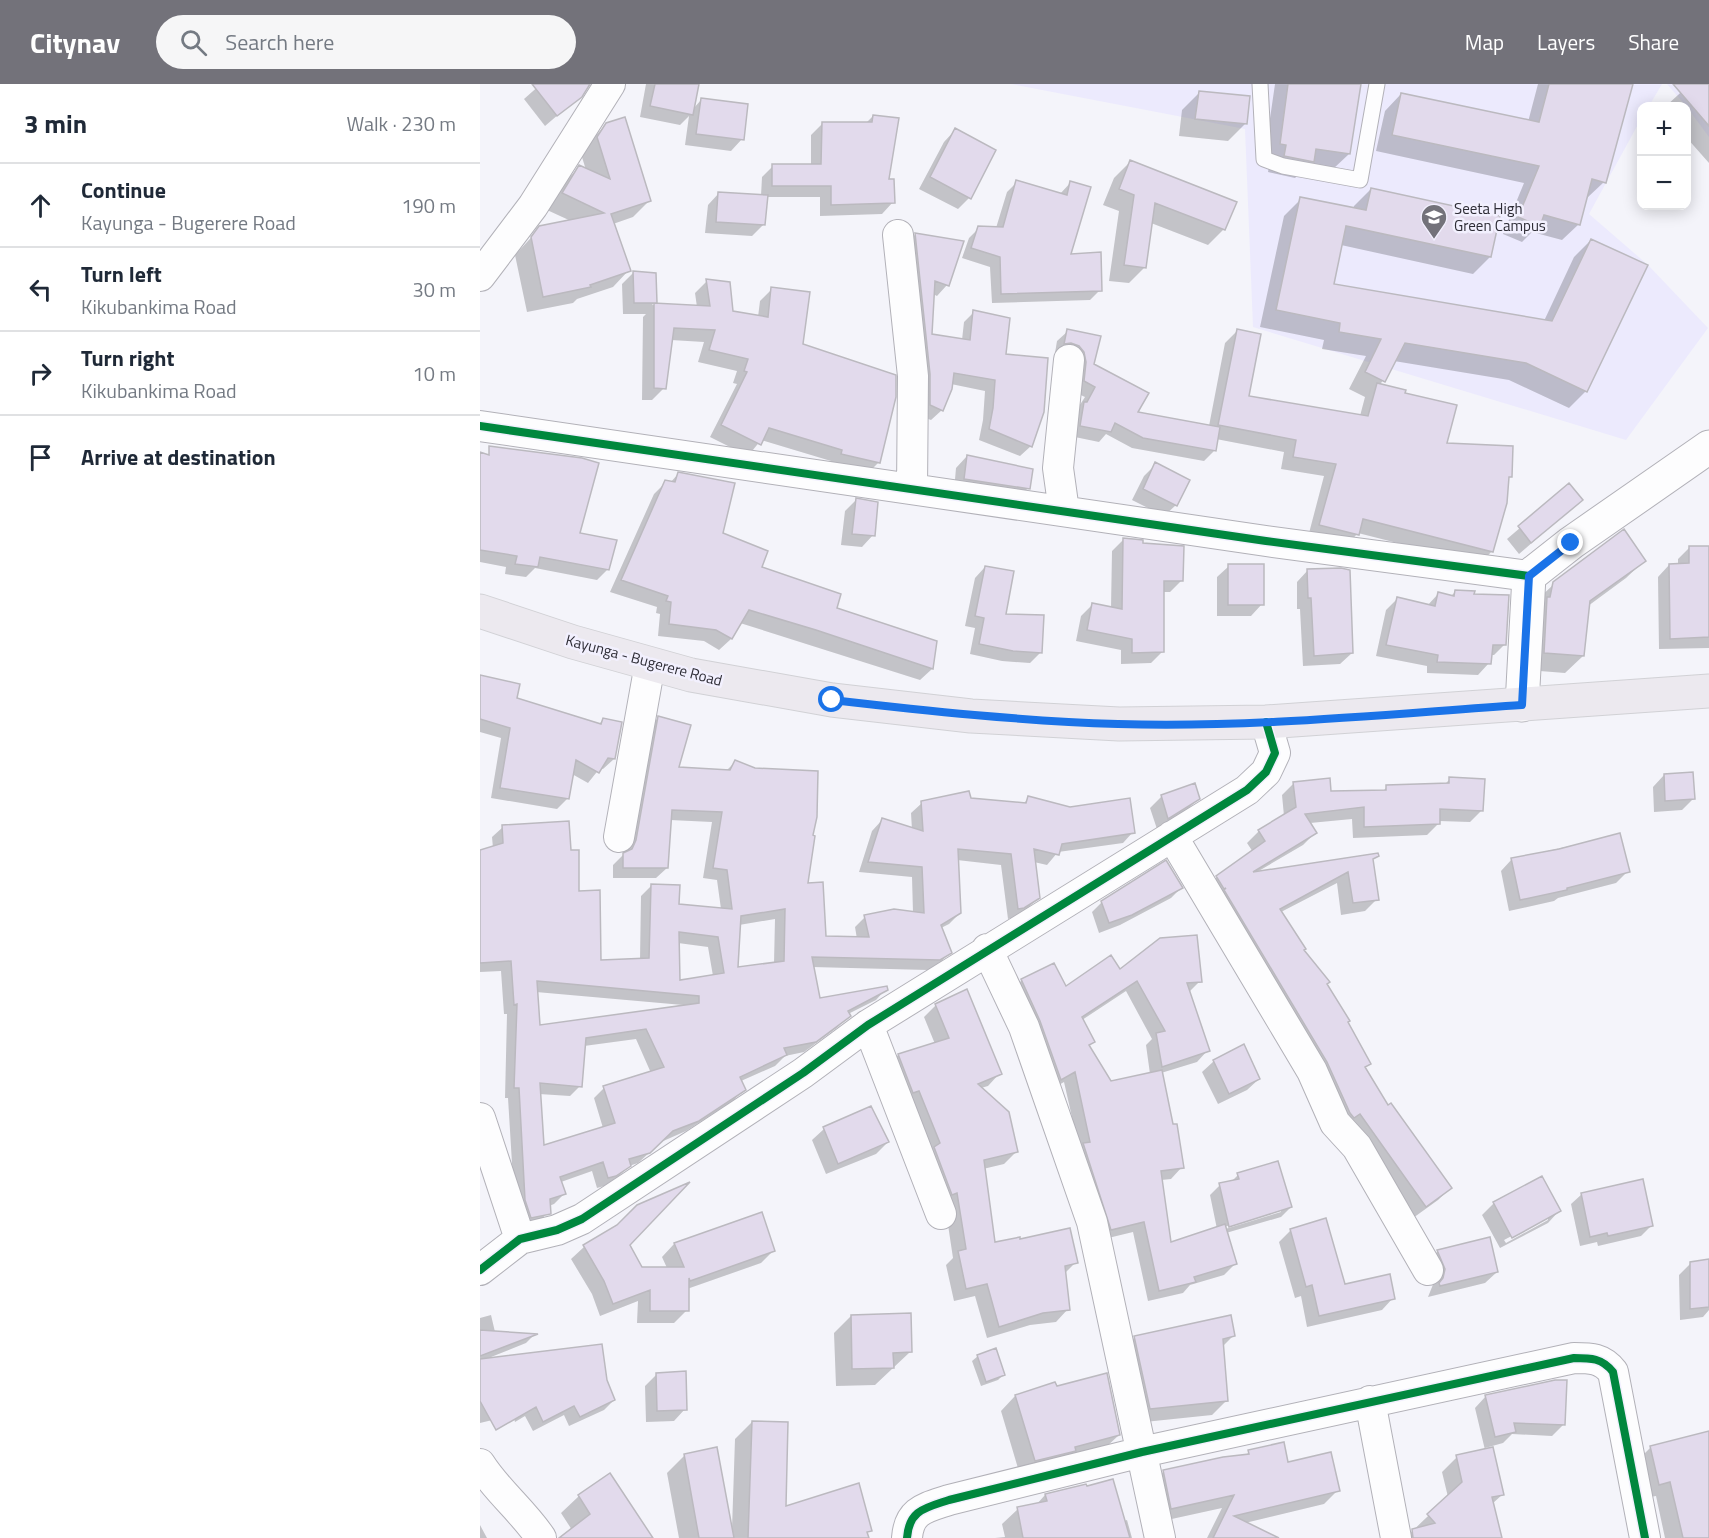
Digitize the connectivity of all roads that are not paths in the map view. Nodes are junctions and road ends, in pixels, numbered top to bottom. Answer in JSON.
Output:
{"nodes":[{"id":1,"x":610,"y":84,"type":"edge"},
{"id":2,"x":1260,"y":84,"type":"edge"},
{"id":3,"x":1377,"y":84,"type":"edge"},
{"id":4,"x":898,"y":235,"type":"dead end"},
{"id":5,"x":480,"y":276,"type":"edge"},
{"id":6,"x":1070,"y":360,"type":"dead end"},
{"id":7,"x":480,"y":426,"type":"edge"},
{"id":8,"x":1709,"y":447,"type":"edge"},
{"id":9,"x":912,"y":489,"type":"junction"},
{"id":10,"x":1064,"y":512,"type":"junction"},
{"id":11,"x":1529,"y":576,"type":"junction"},
{"id":12,"x":480,"y":611,"type":"edge"},
{"id":13,"x":650,"y":664,"type":"junction"},
{"id":14,"x":1709,"y":691,"type":"edge"},
{"id":15,"x":1522,"y":705,"type":"junction"},
{"id":16,"x":1266,"y":722,"type":"junction"},
{"id":17,"x":1172,"y":836,"type":"junction"},
{"id":18,"x":619,"y":837,"type":"dead end"},
{"id":19,"x":987,"y":949,"type":"junction"},
{"id":20,"x":868,"y":1024,"type":"junction"},
{"id":21,"x":480,"y":1119,"type":"edge"},
{"id":22,"x":941,"y":1214,"type":"dead end"},
{"id":23,"x":520,"y":1239,"type":"junction"},
{"id":24,"x":480,"y":1269,"type":"edge"},
{"id":25,"x":1428,"y":1270,"type":"dead end"},
{"id":26,"x":1370,"y":1401,"type":"junction"},
{"id":27,"x":1142,"y":1452,"type":"junction"},
{"id":28,"x":480,"y":1464,"type":"edge"},
{"id":29,"x":541,"y":1538,"type":"edge"},
{"id":30,"x":907,"y":1538,"type":"edge"},
{"id":31,"x":1160,"y":1538,"type":"edge"},
{"id":32,"x":1396,"y":1538,"type":"edge"},
{"id":33,"x":1645,"y":1538,"type":"edge"}],
"edges":[{"from":1,"to":5,"type":"street"},
{"from":2,"to":3,"type":"lane"},
{"from":4,"to":9,"type":"street"},
{"from":6,"to":10,"type":"street"},
{"from":7,"to":9,"type":"street"},
{"from":8,"to":11,"type":"street"},
{"from":9,"to":10,"type":"street"},
{"from":10,"to":11,"type":"street"},
{"from":11,"to":15,"type":"street"},
{"from":12,"to":13,"type":"main road","name":"Kayunga - Bugerere Road"},
{"from":13,"to":16,"type":"main road","name":"Kayunga - Bugerere Road"},
{"from":13,"to":18,"type":"street"},
{"from":14,"to":15,"type":"main road","name":"Kayunga - Bugerere Road"},
{"from":15,"to":16,"type":"main road","name":"Kayunga - Bugerere Road"},
{"from":16,"to":17,"type":"street"},
{"from":17,"to":19,"type":"street"},
{"from":17,"to":25,"type":"street"},
{"from":19,"to":20,"type":"street"},
{"from":19,"to":27,"type":"street"},
{"from":20,"to":22,"type":"street"},
{"from":20,"to":23,"type":"street"},
{"from":21,"to":23,"type":"street"},
{"from":23,"to":24,"type":"street"},
{"from":26,"to":27,"type":"street"},
{"from":26,"to":32,"type":"street"},
{"from":26,"to":33,"type":"street"},
{"from":27,"to":30,"type":"street"},
{"from":27,"to":31,"type":"street"},
{"from":28,"to":29,"type":"street"}]}
